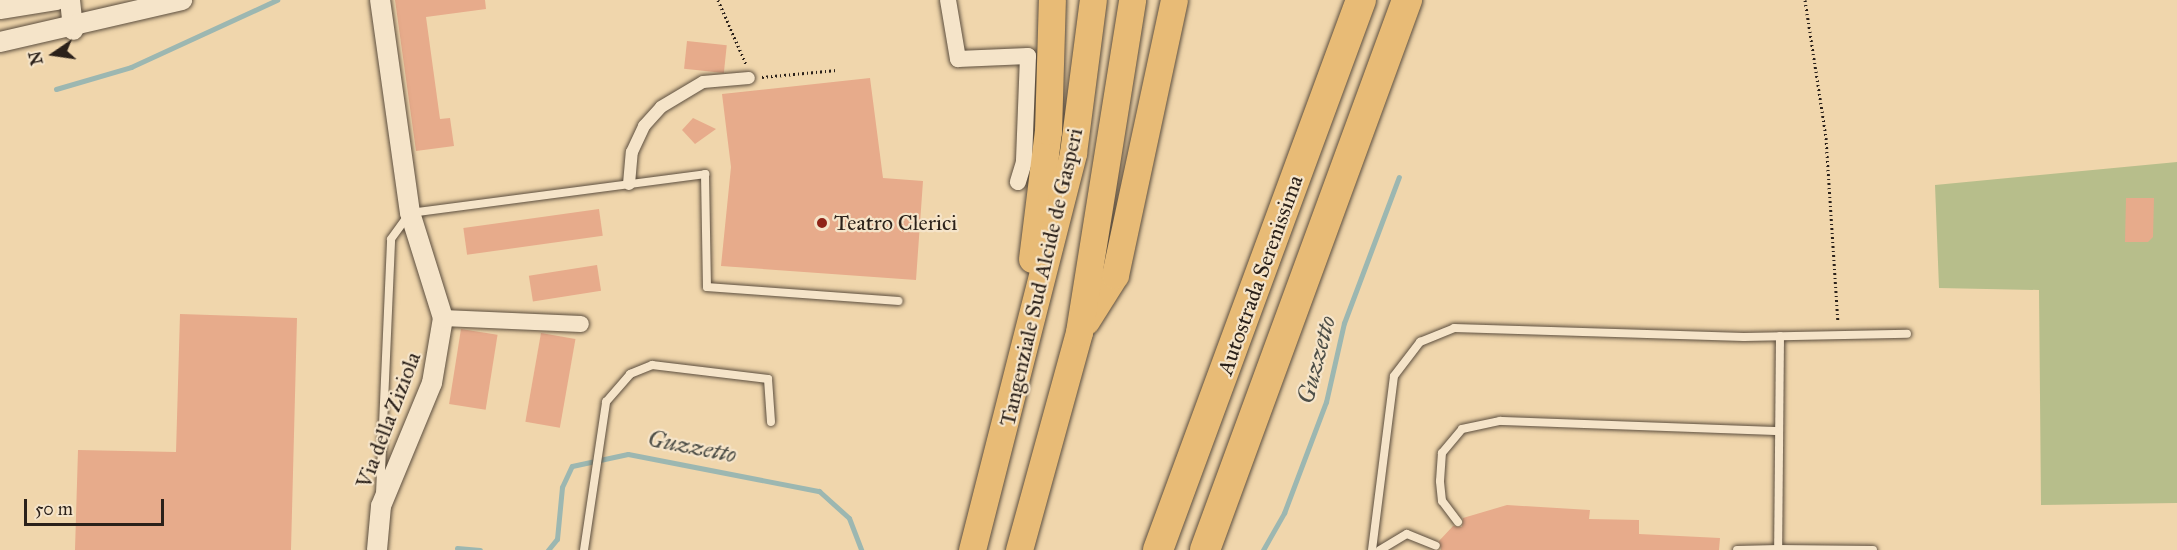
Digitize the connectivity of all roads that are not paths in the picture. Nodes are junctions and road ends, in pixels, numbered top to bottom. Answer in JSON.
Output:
{"nodes":[{"id":1,"x":57,"y":0,"type":"edge"},
{"id":2,"x":70,"y":0,"type":"edge"},
{"id":3,"x":182,"y":0,"type":"edge"},
{"id":4,"x":380,"y":0,"type":"edge"},
{"id":5,"x":948,"y":0,"type":"edge"},
{"id":6,"x":1052,"y":0,"type":"edge"},
{"id":7,"x":1093,"y":0,"type":"edge"},
{"id":8,"x":1132,"y":0,"type":"edge"},
{"id":9,"x":1174,"y":0,"type":"edge"},
{"id":10,"x":1361,"y":0,"type":"edge"},
{"id":11,"x":1407,"y":0,"type":"edge"},
{"id":12,"x":0,"y":9,"type":"edge"},
{"id":13,"x":73,"y":30,"type":"junction"},
{"id":14,"x":0,"y":42,"type":"edge"},
{"id":15,"x":749,"y":78,"type":"road end"},
{"id":16,"x":1018,"y":182,"type":"dead end"},
{"id":17,"x":629,"y":184,"type":"junction"},
{"id":18,"x":410,"y":213,"type":"junction"},
{"id":19,"x":898,"y":301,"type":"dead end"},
{"id":20,"x":443,"y":318,"type":"junction"},
{"id":21,"x":581,"y":324,"type":"dead end"},
{"id":22,"x":1079,"y":332,"type":"junction"},
{"id":23,"x":1907,"y":334,"type":"dead end"},
{"id":24,"x":1780,"y":336,"type":"junction"},
{"id":25,"x":1028,"y":343,"type":"junction"},
{"id":26,"x":771,"y":422,"type":"dead end"},
{"id":27,"x":1778,"y":431,"type":"junction"},
{"id":28,"x":381,"y":506,"type":"junction"},
{"id":29,"x":1458,"y":522,"type":"dead end"},
{"id":30,"x":1436,"y":546,"type":"dead end"},
{"id":31,"x":1778,"y":549,"type":"edge"},
{"id":32,"x":377,"y":550,"type":"edge"},
{"id":33,"x":584,"y":550,"type":"edge"},
{"id":34,"x":972,"y":550,"type":"edge"},
{"id":35,"x":1019,"y":550,"type":"edge"},
{"id":36,"x":1158,"y":550,"type":"edge"},
{"id":37,"x":1205,"y":550,"type":"edge"},
{"id":38,"x":1372,"y":550,"type":"edge"},
{"id":39,"x":1380,"y":550,"type":"edge"},
{"id":40,"x":1737,"y":550,"type":"edge"},
{"id":41,"x":1873,"y":550,"type":"edge"}],
"edges":[{"from":1,"to":12,"type":"street"},
{"from":2,"to":13,"type":"street"},
{"from":3,"to":13,"type":"street"},
{"from":4,"to":18,"type":"street","name":"Via della Ziziola"},
{"from":5,"to":16,"type":"street"},
{"from":6,"to":25,"type":"highway"},
{"from":7,"to":25,"type":"highway","name":"Tangenziale Sud Alcide de Gasperi"},
{"from":8,"to":22,"type":"highway","name":"Tangenziale Sud Alcide de Gasperi"},
{"from":9,"to":22,"type":"highway"},
{"from":10,"to":36,"type":"highway","name":"Autostrada Serenissima"},
{"from":11,"to":37,"type":"highway","name":"Autostrada Serenissima"},
{"from":13,"to":14,"type":"street"},
{"from":15,"to":17,"type":"street"},
{"from":17,"to":18,"type":"lane"},
{"from":17,"to":19,"type":"lane"},
{"from":18,"to":20,"type":"street","name":"Via della Ziziola"},
{"from":18,"to":28,"type":"lane","name":"Via della Ziziola"},
{"from":20,"to":21,"type":"street"},
{"from":20,"to":28,"type":"street","name":"Via della Ziziola"},
{"from":22,"to":35,"type":"highway","name":"Tangenziale Sud Alcide de Gasperi"},
{"from":23,"to":24,"type":"lane"},
{"from":24,"to":27,"type":"lane"},
{"from":24,"to":38,"type":"lane"},
{"from":25,"to":34,"type":"highway","name":"Tangenziale Sud Alcide de Gasperi"},
{"from":26,"to":33,"type":"lane"},
{"from":27,"to":29,"type":"lane"},
{"from":27,"to":31,"type":"lane"},
{"from":28,"to":32,"type":"street","name":"Via della Ziziola"},
{"from":30,"to":39,"type":"lane"},
{"from":31,"to":40,"type":"lane"},
{"from":31,"to":41,"type":"lane"}]}
